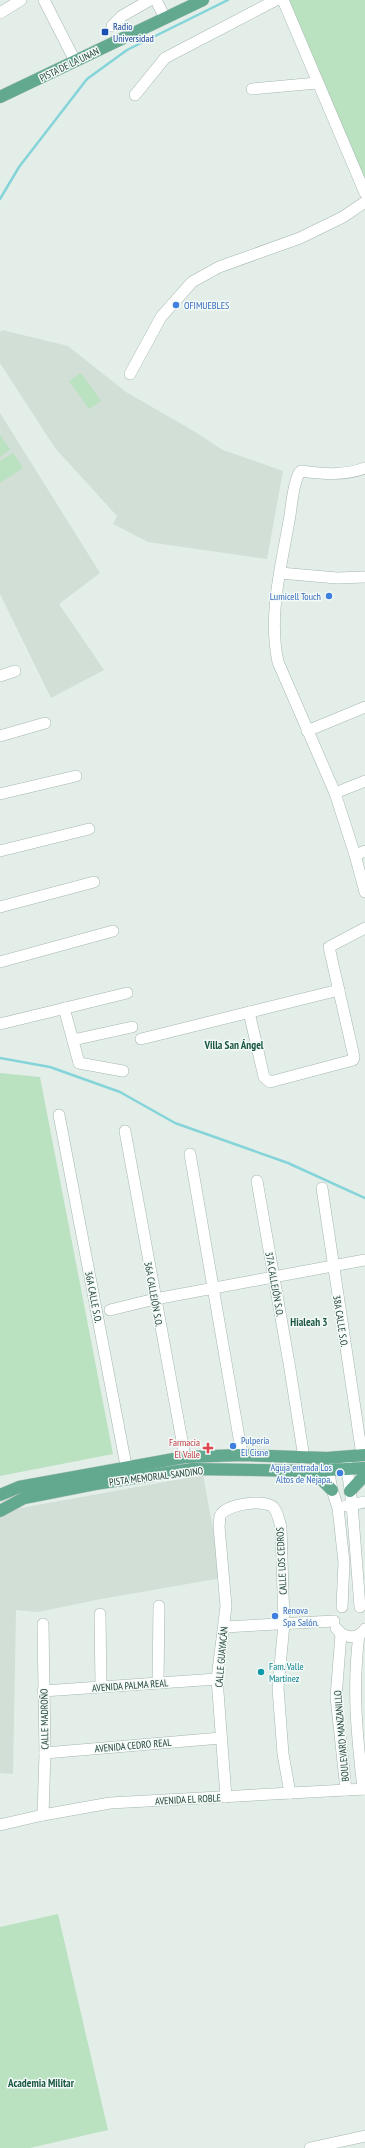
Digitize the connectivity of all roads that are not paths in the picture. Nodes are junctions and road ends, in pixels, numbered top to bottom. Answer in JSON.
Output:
{"nodes":[{"id":1,"x":21,"y":0,"type":"edge"},
{"id":2,"x":44,"y":0,"type":"edge"},
{"id":3,"x":150,"y":0,"type":"edge"},
{"id":4,"x":156,"y":0,"type":"edge"},
{"id":5,"x":202,"y":0,"type":"edge"},
{"id":6,"x":276,"y":0,"type":"edge"},
{"id":7,"x":283,"y":0,"type":"edge"},
{"id":8,"x":0,"y":13,"type":"edge"},
{"id":9,"x":165,"y":18,"type":"junction"},
{"id":10,"x":112,"y":26,"type":"dead end"},
{"id":11,"x":75,"y":61,"type":"junction"},
{"id":12,"x":317,"y":83,"type":"junction"},
{"id":13,"x":252,"y":89,"type":"dead end"},
{"id":14,"x":135,"y":95,"type":"dead end"},
{"id":15,"x":0,"y":97,"type":"edge"},
{"id":16,"x":365,"y":201,"type":"edge"},
{"id":17,"x":130,"y":374,"type":"dead end"},
{"id":18,"x":365,"y":468,"type":"edge"},
{"id":19,"x":280,"y":573,"type":"junction"},
{"id":20,"x":365,"y":577,"type":"edge"},
{"id":21,"x":15,"y":671,"type":"dead end"},
{"id":22,"x":0,"y":676,"type":"edge"},
{"id":23,"x":365,"y":707,"type":"edge"},
{"id":24,"x":45,"y":723,"type":"dead end"},
{"id":25,"x":307,"y":731,"type":"junction"},
{"id":26,"x":0,"y":736,"type":"edge"},
{"id":27,"x":76,"y":776,"type":"dead end"},
{"id":28,"x":365,"y":780,"type":"edge"},
{"id":29,"x":0,"y":794,"type":"edge"},
{"id":30,"x":335,"y":794,"type":"junction"},
{"id":31,"x":89,"y":829,"type":"dead end"},
{"id":32,"x":0,"y":851,"type":"edge"},
{"id":33,"x":360,"y":853,"type":"edge"},
{"id":34,"x":94,"y":882,"type":"dead end"},
{"id":35,"x":365,"y":892,"type":"edge"},
{"id":36,"x":0,"y":907,"type":"edge"},
{"id":37,"x":365,"y":928,"type":"edge"},
{"id":38,"x":113,"y":931,"type":"dead end"},
{"id":39,"x":0,"y":962,"type":"edge"},
{"id":40,"x":339,"y":990,"type":"junction"},
{"id":41,"x":127,"y":993,"type":"dead end"},
{"id":42,"x":64,"y":1008,"type":"junction"},
{"id":43,"x":249,"y":1012,"type":"junction"},
{"id":44,"x":0,"y":1024,"type":"edge"},
{"id":45,"x":132,"y":1027,"type":"dead end"},
{"id":46,"x":142,"y":1039,"type":"dead end"},
{"id":47,"x":73,"y":1040,"type":"junction"},
{"id":48,"x":124,"y":1071,"type":"dead end"},
{"id":49,"x":59,"y":1116,"type":"dead end"},
{"id":50,"x":125,"y":1131,"type":"dead end"},
{"id":51,"x":190,"y":1154,"type":"dead end"},
{"id":52,"x":257,"y":1181,"type":"dead end"},
{"id":53,"x":322,"y":1188,"type":"dead end"},
{"id":54,"x":365,"y":1260,"type":"edge"},
{"id":55,"x":332,"y":1266,"type":"junction"},
{"id":56,"x":274,"y":1278,"type":"junction"},
{"id":57,"x":212,"y":1288,"type":"junction"},
{"id":58,"x":155,"y":1299,"type":"junction"},
{"id":59,"x":110,"y":1310,"type":"dead end"},
{"id":60,"x":363,"y":1452,"type":"edge"},
{"id":61,"x":242,"y":1455,"type":"junction"},
{"id":62,"x":185,"y":1457,"type":"junction"},
{"id":63,"x":346,"y":1457,"type":"junction"},
{"id":64,"x":304,"y":1458,"type":"junction"},
{"id":65,"x":327,"y":1464,"type":"junction"},
{"id":66,"x":365,"y":1468,"type":"edge"},
{"id":67,"x":347,"y":1469,"type":"junction"},
{"id":68,"x":309,"y":1470,"type":"junction"},
{"id":69,"x":128,"y":1473,"type":"junction"},
{"id":70,"x":365,"y":1475,"type":"edge"},
{"id":71,"x":332,"y":1490,"type":"junction"},
{"id":72,"x":350,"y":1491,"type":"junction"},
{"id":73,"x":0,"y":1495,"type":"edge"},
{"id":74,"x":365,"y":1502,"type":"edge"},
{"id":75,"x":352,"y":1504,"type":"junction"},
{"id":76,"x":338,"y":1508,"type":"junction"},
{"id":77,"x":0,"y":1511,"type":"edge"},
{"id":78,"x":220,"y":1516,"type":"joint"},
{"id":79,"x":361,"y":1559,"type":"edge"},
{"id":80,"x":344,"y":1562,"type":"junction"},
{"id":81,"x":159,"y":1606,"type":"dead end"},
{"id":82,"x":342,"y":1607,"type":"junction"},
{"id":83,"x":363,"y":1610,"type":"edge"},
{"id":84,"x":100,"y":1614,"type":"dead end"},
{"id":85,"x":334,"y":1621,"type":"junction"},
{"id":86,"x":43,"y":1624,"type":"dead end"},
{"id":87,"x":284,"y":1624,"type":"junction"},
{"id":88,"x":224,"y":1628,"type":"junction"},
{"id":89,"x":362,"y":1632,"type":"edge"},
{"id":90,"x":341,"y":1634,"type":"junction"},
{"id":91,"x":217,"y":1679,"type":"junction"},
{"id":92,"x":158,"y":1683,"type":"junction"},
{"id":93,"x":101,"y":1687,"type":"junction"},
{"id":94,"x":43,"y":1691,"type":"junction"},
{"id":95,"x":221,"y":1738,"type":"junction"},
{"id":96,"x":45,"y":1753,"type":"junction"},
{"id":97,"x":364,"y":1789,"type":"edge"},
{"id":98,"x":346,"y":1790,"type":"junction"},
{"id":99,"x":290,"y":1793,"type":"junction"},
{"id":100,"x":226,"y":1797,"type":"junction"},
{"id":101,"x":43,"y":1814,"type":"junction"},
{"id":102,"x":0,"y":1825,"type":"edge"},
{"id":103,"x":365,"y":2136,"type":"edge"},
{"id":104,"x":310,"y":2148,"type":"edge"}],
"edges":[{"from":1,"to":8,"type":"street"},
{"from":2,"to":11,"type":"street"},
{"from":3,"to":10,"type":"street"},
{"from":4,"to":9,"type":"street"},
{"from":5,"to":9,"type":"main road","name":"PISTA DE LA UNAN"},
{"from":6,"to":14,"type":"street"},
{"from":7,"to":12,"type":"street"},
{"from":9,"to":11,"type":"main road","name":"PISTA DE LA UNAN"},
{"from":11,"to":15,"type":"main road","name":"PISTA DE LA UNAN"},
{"from":12,"to":13,"type":"street"},
{"from":12,"to":16,"type":"street"},
{"from":16,"to":17,"type":"street"},
{"from":18,"to":19,"type":"street"},
{"from":19,"to":20,"type":"street"},
{"from":19,"to":25,"type":"street"},
{"from":21,"to":22,"type":"street"},
{"from":23,"to":25,"type":"street"},
{"from":24,"to":26,"type":"street"},
{"from":25,"to":30,"type":"street"},
{"from":27,"to":29,"type":"street"},
{"from":28,"to":30,"type":"street"},
{"from":30,"to":33,"type":"street"},
{"from":31,"to":32,"type":"street"},
{"from":33,"to":35,"type":"street"},
{"from":34,"to":36,"type":"street"},
{"from":37,"to":40,"type":"street"},
{"from":38,"to":39,"type":"street"},
{"from":40,"to":43,"type":"street"},
{"from":40,"to":43,"type":"street"},
{"from":41,"to":42,"type":"street"},
{"from":42,"to":44,"type":"street"},
{"from":42,"to":47,"type":"street"},
{"from":43,"to":46,"type":"street"},
{"from":45,"to":47,"type":"street"},
{"from":47,"to":48,"type":"street"},
{"from":49,"to":69,"type":"street","name":"36A CALLE S.O."},
{"from":50,"to":58,"type":"street","name":"36A CALLEJÓN S.O."},
{"from":51,"to":57,"type":"street"},
{"from":52,"to":56,"type":"street","name":"37A CALLEJÓN S.O."},
{"from":53,"to":55,"type":"street","name":"38A CALLE S.O."},
{"from":54,"to":55,"type":"street"},
{"from":55,"to":56,"type":"street"},
{"from":55,"to":60,"type":"street","name":"38A CALLE S.O."},
{"from":56,"to":57,"type":"street"},
{"from":56,"to":64,"type":"street","name":"37A CALLEJÓN S.O."},
{"from":57,"to":58,"type":"street"},
{"from":57,"to":61,"type":"street"},
{"from":58,"to":59,"type":"street"},
{"from":58,"to":62,"type":"street","name":"36A CALLEJÓN S.O."},
{"from":60,"to":63,"type":"main road","name":"PISTA MEMORIAL SANDINO"},
{"from":61,"to":62,"type":"main road","name":"PISTA MEMORIAL SANDINO"},
{"from":61,"to":64,"type":"main road","name":"PISTA MEMORIAL SANDINO"},
{"from":62,"to":69,"type":"main road","name":"PISTA MEMORIAL SANDINO"},
{"from":63,"to":65,"type":"main road","name":"PISTA MEMORIAL SANDINO"},
{"from":63,"to":67,"type":"street"},
{"from":64,"to":65,"type":"main road","name":"PISTA MEMORIAL SANDINO"},
{"from":65,"to":67,"type":"main road","name":"PISTA MEMORIAL SANDINO"},
{"from":65,"to":68,"type":"main road","name":"PISTA MEMORIAL SANDINO"},
{"from":65,"to":71,"type":"street"},
{"from":66,"to":67,"type":"main road","name":"PISTA MEMORIAL SANDINO"},
{"from":67,"to":72,"type":"street"},
{"from":68,"to":69,"type":"main road","name":"PISTA MEMORIAL SANDINO"},
{"from":68,"to":71,"type":"main road"},
{"from":69,"to":73,"type":"main road","name":"PISTA MEMORIAL SANDINO"},
{"from":69,"to":77,"type":"main road","name":"PISTA MEMORIAL SANDINO"},
{"from":70,"to":72,"type":"main road"},
{"from":71,"to":76,"type":"street"},
{"from":72,"to":75,"type":"street"},
{"from":74,"to":75,"type":"street"},
{"from":75,"to":76,"type":"street"},
{"from":75,"to":79,"type":"street"},
{"from":76,"to":80,"type":"street"},
{"from":78,"to":87,"type":"street","name":"CALLE LOS CEDROS"},
{"from":78,"to":88,"type":"street","name":"CALLE GUAYACÁN"},
{"from":79,"to":80,"type":"street"},
{"from":79,"to":83,"type":"street"},
{"from":80,"to":82,"type":"street"},
{"from":81,"to":92,"type":"street"},
{"from":82,"to":83,"type":"street"},
{"from":82,"to":85,"type":"street"},
{"from":84,"to":93,"type":"street"},
{"from":85,"to":87,"type":"street"},
{"from":85,"to":90,"type":"street"},
{"from":86,"to":94,"type":"street","name":"CALLE MADROÑO"},
{"from":87,"to":88,"type":"street"},
{"from":87,"to":99,"type":"street","name":"CALLE LOS CEDROS"},
{"from":88,"to":91,"type":"street","name":"CALLE GUAYACÁN"},
{"from":89,"to":90,"type":"street"},
{"from":89,"to":97,"type":"street","name":"BOULEVARD MANZANILLO"},
{"from":90,"to":98,"type":"street","name":"BOULEVARD MANZANILLO"},
{"from":91,"to":92,"type":"street","name":"AVENIDA PALMA REAL"},
{"from":91,"to":95,"type":"street","name":"CALLE GUAYACÁN"},
{"from":92,"to":93,"type":"street","name":"AVENIDA PALMA REAL"},
{"from":93,"to":94,"type":"street","name":"AVENIDA PALMA REAL"},
{"from":94,"to":96,"type":"street","name":"CALLE MADROÑO"},
{"from":95,"to":96,"type":"street","name":"AVENIDA CEDRO REAL"},
{"from":95,"to":100,"type":"street","name":"CALLE GUAYACÁN"},
{"from":96,"to":101,"type":"street","name":"CALLE MADROÑO"},
{"from":97,"to":98,"type":"street","name":"AVENIDA EL ROBLE"},
{"from":98,"to":99,"type":"street","name":"AVENIDA EL ROBLE"},
{"from":99,"to":100,"type":"street","name":"AVENIDA EL ROBLE"},
{"from":100,"to":101,"type":"street","name":"AVENIDA EL ROBLE"},
{"from":101,"to":102,"type":"street","name":"AVENIDA EL ROBLE"},
{"from":103,"to":104,"type":"street"}]}
